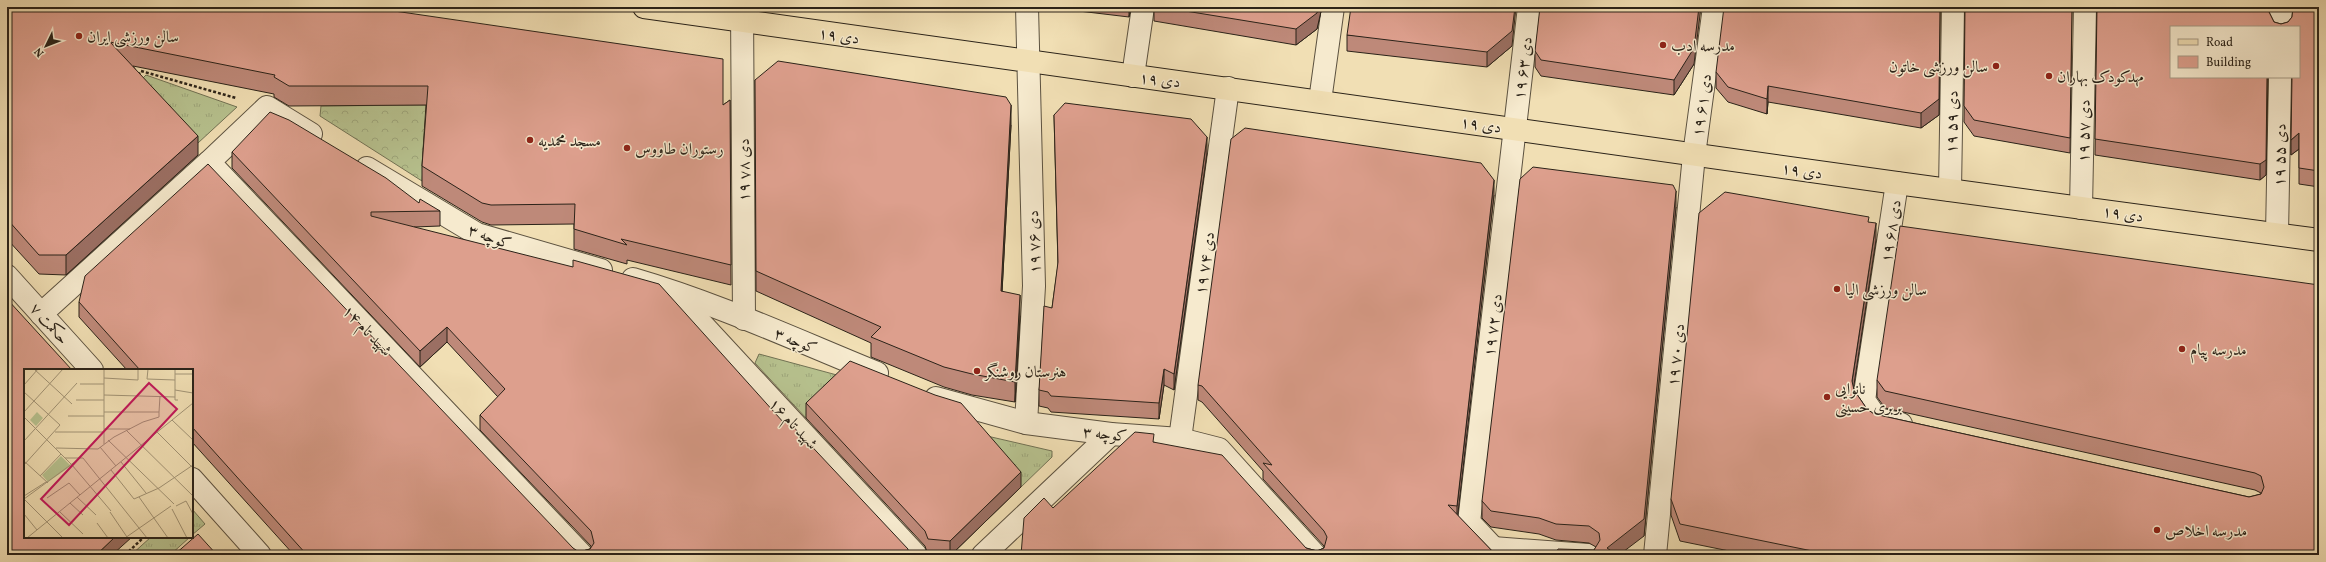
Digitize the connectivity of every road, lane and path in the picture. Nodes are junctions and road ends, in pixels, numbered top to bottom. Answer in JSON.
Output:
{"nodes":[{"id":1,"x":644,"y":7,"type":"edge"},
{"id":2,"x":1027,"y":7,"type":"edge"},
{"id":3,"x":1143,"y":7,"type":"edge"},
{"id":4,"x":1334,"y":7,"type":"edge"},
{"id":5,"x":1530,"y":7,"type":"edge"},
{"id":6,"x":1714,"y":7,"type":"edge"},
{"id":7,"x":1953,"y":7,"type":"edge"},
{"id":8,"x":2085,"y":7,"type":"edge"},
{"id":9,"x":2281,"y":7,"type":"edge"},
{"id":10,"x":742,"y":14,"type":"edge"},
{"id":11,"x":2281,"y":26,"type":"edge"},
{"id":12,"x":1027,"y":61,"type":"junction"},
{"id":13,"x":1133,"y":76,"type":"junction"},
{"id":14,"x":2280,"y":78,"type":"edge"},
{"id":15,"x":133,"y":80,"type":"edge"},
{"id":16,"x":1228,"y":88,"type":"junction"},
{"id":17,"x":1320,"y":101,"type":"junction"},
{"id":18,"x":267,"y":107,"type":"junction"},
{"id":19,"x":1515,"y":128,"type":"junction"},
{"id":20,"x":328,"y":144,"type":"edge"},
{"id":21,"x":1694,"y":155,"type":"junction"},
{"id":22,"x":348,"y":156,"type":"edge"},
{"id":23,"x":209,"y":162,"type":"junction"},
{"id":24,"x":1897,"y":183,"type":"junction"},
{"id":25,"x":1950,"y":190,"type":"junction"},
{"id":26,"x":2081,"y":208,"type":"junction"},
{"id":27,"x":2277,"y":234,"type":"junction"},
{"id":28,"x":2319,"y":240,"type":"edge"},
{"id":29,"x":7,"y":276,"type":"edge"},
{"id":30,"x":671,"y":290,"type":"junction"},
{"id":31,"x":41,"y":314,"type":"junction"},
{"id":32,"x":744,"y":318,"type":"junction"},
{"id":33,"x":91,"y":369,"type":"edge"},
{"id":34,"x":896,"y":381,"type":"edge"},
{"id":35,"x":918,"y":390,"type":"edge"},
{"id":36,"x":1026,"y":423,"type":"junction"},
{"id":37,"x":1923,"y":429,"type":"edge"},
{"id":38,"x":1111,"y":434,"type":"junction"},
{"id":39,"x":1180,"y":439,"type":"junction"},
{"id":40,"x":193,"y":480,"type":"edge"},
{"id":41,"x":143,"y":538,"type":"edge"},
{"id":42,"x":1497,"y":552,"type":"edge"},
{"id":43,"x":986,"y":554,"type":"edge"},
{"id":44,"x":124,"y":555,"type":"edge"},
{"id":45,"x":260,"y":555,"type":"edge"},
{"id":46,"x":582,"y":555,"type":"edge"},
{"id":47,"x":916,"y":555,"type":"edge"},
{"id":48,"x":1315,"y":555,"type":"edge"},
{"id":49,"x":1588,"y":555,"type":"edge"},
{"id":50,"x":1655,"y":555,"type":"edge"}],
"edges":[{"from":1,"to":10,"type":"main road","name":"۱۹ دی"},
{"from":2,"to":12,"type":"street","name":"۱۹ دی ۷۶"},
{"from":3,"to":13,"type":"street"},
{"from":4,"to":17,"type":"street"},
{"from":5,"to":19,"type":"street","name":"۱۹ دی ۶۳"},
{"from":6,"to":21,"type":"street","name":"۱۹ دی ۶۱"},
{"from":7,"to":25,"type":"street","name":"۱۹ دی ۵۹"},
{"from":8,"to":26,"type":"street","name":"۱۹ دی ۵۷"},
{"from":9,"to":11,"type":"street"},
{"from":10,"to":12,"type":"main road","name":"۱۹ دی"},
{"from":10,"to":32,"type":"street","name":"۱۹ دی ۷۸"},
{"from":12,"to":13,"type":"main road","name":"۱۹ دی"},
{"from":12,"to":36,"type":"street","name":"۱۹ دی ۷۶"},
{"from":13,"to":16,"type":"main road","name":"۱۹ دی"},
{"from":14,"to":27,"type":"street","name":"۱۹ دی ۵۵"},
{"from":15,"to":18,"type":"path"},
{"from":16,"to":17,"type":"main road","name":"۱۹ دی"},
{"from":16,"to":39,"type":"street","name":"۱۹ دی ۷۴"},
{"from":17,"to":19,"type":"main road","name":"۱۹ دی"},
{"from":18,"to":20,"type":"street"},
{"from":18,"to":23,"type":"street"},
{"from":19,"to":21,"type":"main road","name":"۱۹ دی"},
{"from":19,"to":42,"type":"street","name":"۱۹ دی ۷۲"},
{"from":21,"to":24,"type":"main road","name":"۱۹ دی"},
{"from":21,"to":50,"type":"street","name":"۱۹ دی ۷۰"},
{"from":22,"to":30,"type":"street","name":"کوچه ۳"},
{"from":23,"to":31,"type":"street"},
{"from":23,"to":46,"type":"street","name":"شهید تام ۱۴"},
{"from":24,"to":25,"type":"main road","name":"۱۹ دی"},
{"from":24,"to":37,"type":"street","name":"۱۹ دی ۶۸"},
{"from":25,"to":26,"type":"main road","name":"۱۹ دی"},
{"from":26,"to":27,"type":"main road","name":"۱۹ دی"},
{"from":27,"to":28,"type":"main road","name":"۱۹ دی"},
{"from":29,"to":31,"type":"street","name":"حکمت ۷"},
{"from":30,"to":32,"type":"street","name":"کوچه ۳"},
{"from":30,"to":47,"type":"street","name":"شهید تام ۱۶"},
{"from":31,"to":33,"type":"street","name":"حکمت ۷"},
{"from":32,"to":34,"type":"street","name":"کوچه ۳"},
{"from":35,"to":36,"type":"street","name":"کوچه ۳"},
{"from":36,"to":38,"type":"street","name":"کوچه ۳"},
{"from":38,"to":39,"type":"street","name":"کوچه ۳"},
{"from":38,"to":43,"type":"street"},
{"from":39,"to":48,"type":"street","name":"کوچه ۳"},
{"from":40,"to":45,"type":"street"},
{"from":41,"to":44,"type":"path"},
{"from":42,"to":49,"type":"street"}]}
